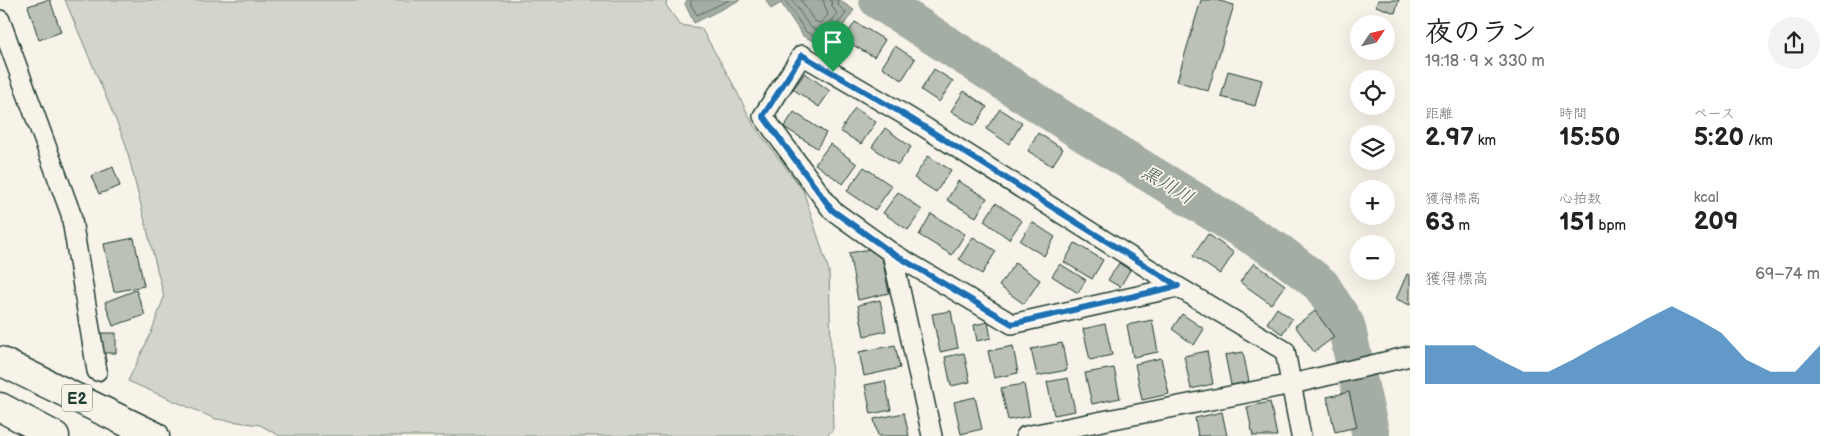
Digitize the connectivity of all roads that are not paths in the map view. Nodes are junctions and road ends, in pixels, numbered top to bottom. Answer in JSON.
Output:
{"nodes":[{"id":1,"x":0,"y":20,"type":"edge"},
{"id":2,"x":892,"y":253,"type":"junction"},
{"id":3,"x":1178,"y":286,"type":"junction"},
{"id":4,"x":1410,"y":356,"type":"edge"},
{"id":5,"x":0,"y":361,"type":"edge"},
{"id":6,"x":98,"y":371,"type":"dead end"},
{"id":7,"x":1292,"y":384,"type":"junction"},
{"id":8,"x":0,"y":407,"type":"edge"},
{"id":9,"x":55,"y":436,"type":"edge"},
{"id":10,"x":154,"y":436,"type":"edge"},
{"id":11,"x":932,"y":436,"type":"edge"},
{"id":12,"x":1026,"y":436,"type":"edge"},
{"id":13,"x":1301,"y":436,"type":"edge"}],
"edges":[{"from":1,"to":6,"type":"street"},
{"from":2,"to":3,"type":"street"},
{"from":2,"to":3,"type":"street"},
{"from":2,"to":11,"type":"street"},
{"from":3,"to":7,"type":"street"},
{"from":4,"to":7,"type":"street"},
{"from":5,"to":10,"type":"highway","number":"E2"},
{"from":7,"to":12,"type":"street"},
{"from":7,"to":13,"type":"street"},
{"from":8,"to":9,"type":"highway"}]}
